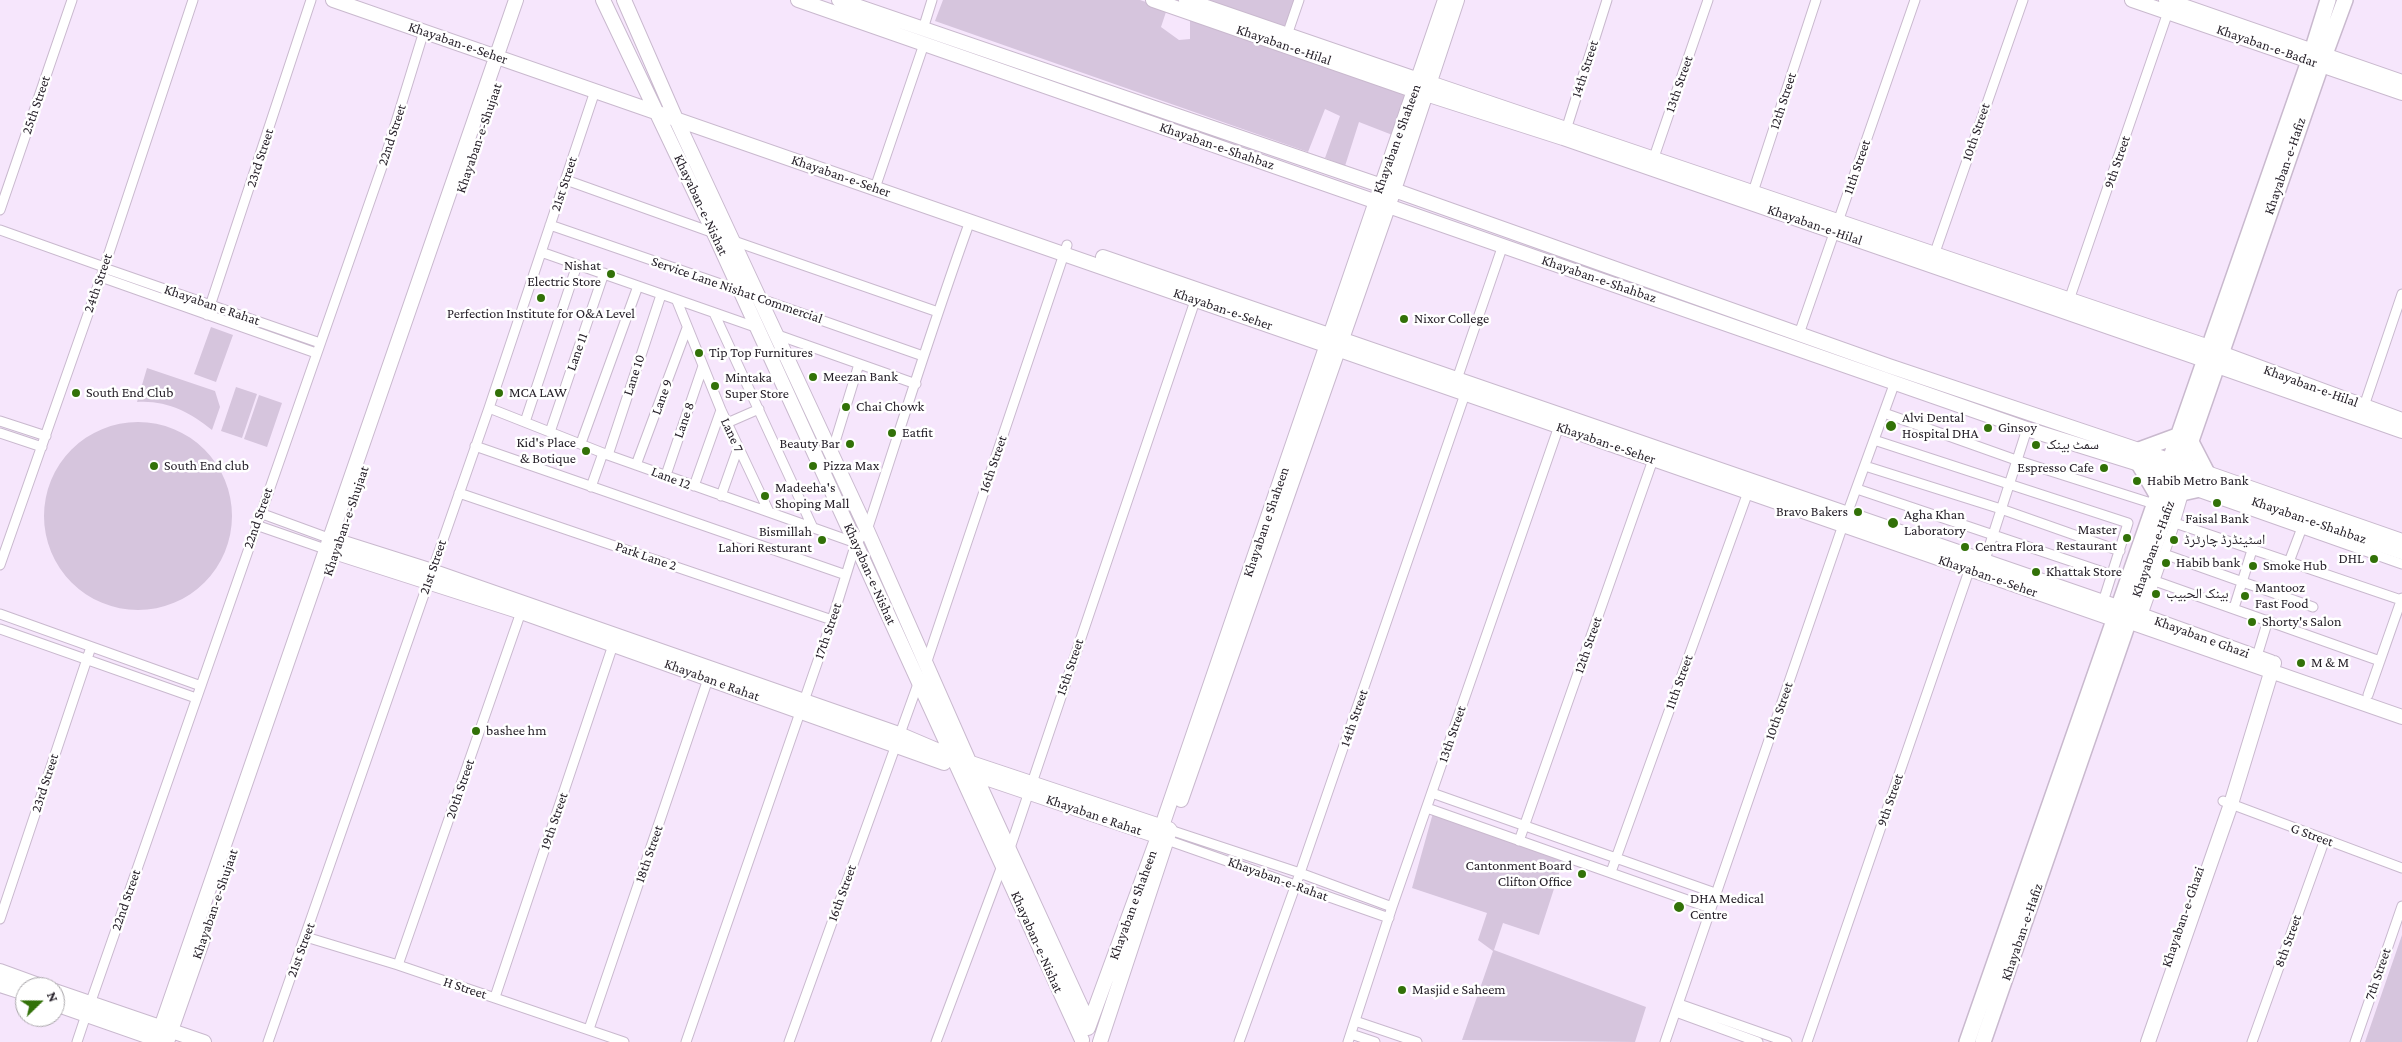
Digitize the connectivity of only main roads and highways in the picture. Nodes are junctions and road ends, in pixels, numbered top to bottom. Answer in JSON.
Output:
{"nodes":[{"id":1,"x":2328,"y":0,"type":"edge"},
{"id":2,"x":2346,"y":0,"type":"edge"},
{"id":3,"x":2316,"y":58,"type":"junction"},
{"id":4,"x":2184,"y":439,"type":"junction"},
{"id":5,"x":2183,"y":492,"type":"junction"},
{"id":6,"x":2156,"y":500,"type":"junction"},
{"id":7,"x":2128,"y":616,"type":"junction"},
{"id":8,"x":2031,"y":860,"type":"junction"},
{"id":9,"x":2045,"y":865,"type":"junction"},
{"id":10,"x":1968,"y":1042,"type":"edge"},
{"id":11,"x":1983,"y":1042,"type":"edge"}],
"edges":[{"from":1,"to":3,"type":"main road","name":"Khayaban-e-Hafiz"},
{"from":2,"to":3,"type":"main road","name":"Khayaban-e-Hafiz"},
{"from":3,"to":4,"type":"main road","name":"Khayaban-e-Hafiz"},
{"from":4,"to":5,"type":"main road","name":"Khayaban-e-Hafiz"},
{"from":4,"to":5,"type":"main road"},
{"from":4,"to":6,"type":"main road","name":"Khayaban-e-Hafiz"},
{"from":4,"to":6,"type":"main road"},
{"from":5,"to":7,"type":"main road","name":"Khayaban-e-Hafiz"},
{"from":6,"to":7,"type":"main road","name":"Khayaban-e-Hafiz"},
{"from":7,"to":8,"type":"main road","name":"Khayaban-e-Hafiz"},
{"from":7,"to":9,"type":"main road","name":"Khayaban-e-Hafiz"},
{"from":8,"to":9,"type":"main road"},
{"from":8,"to":10,"type":"main road","name":"Khayaban-e-Hafiz"},
{"from":9,"to":11,"type":"main road","name":"Khayaban-e-Hafiz"}]}
